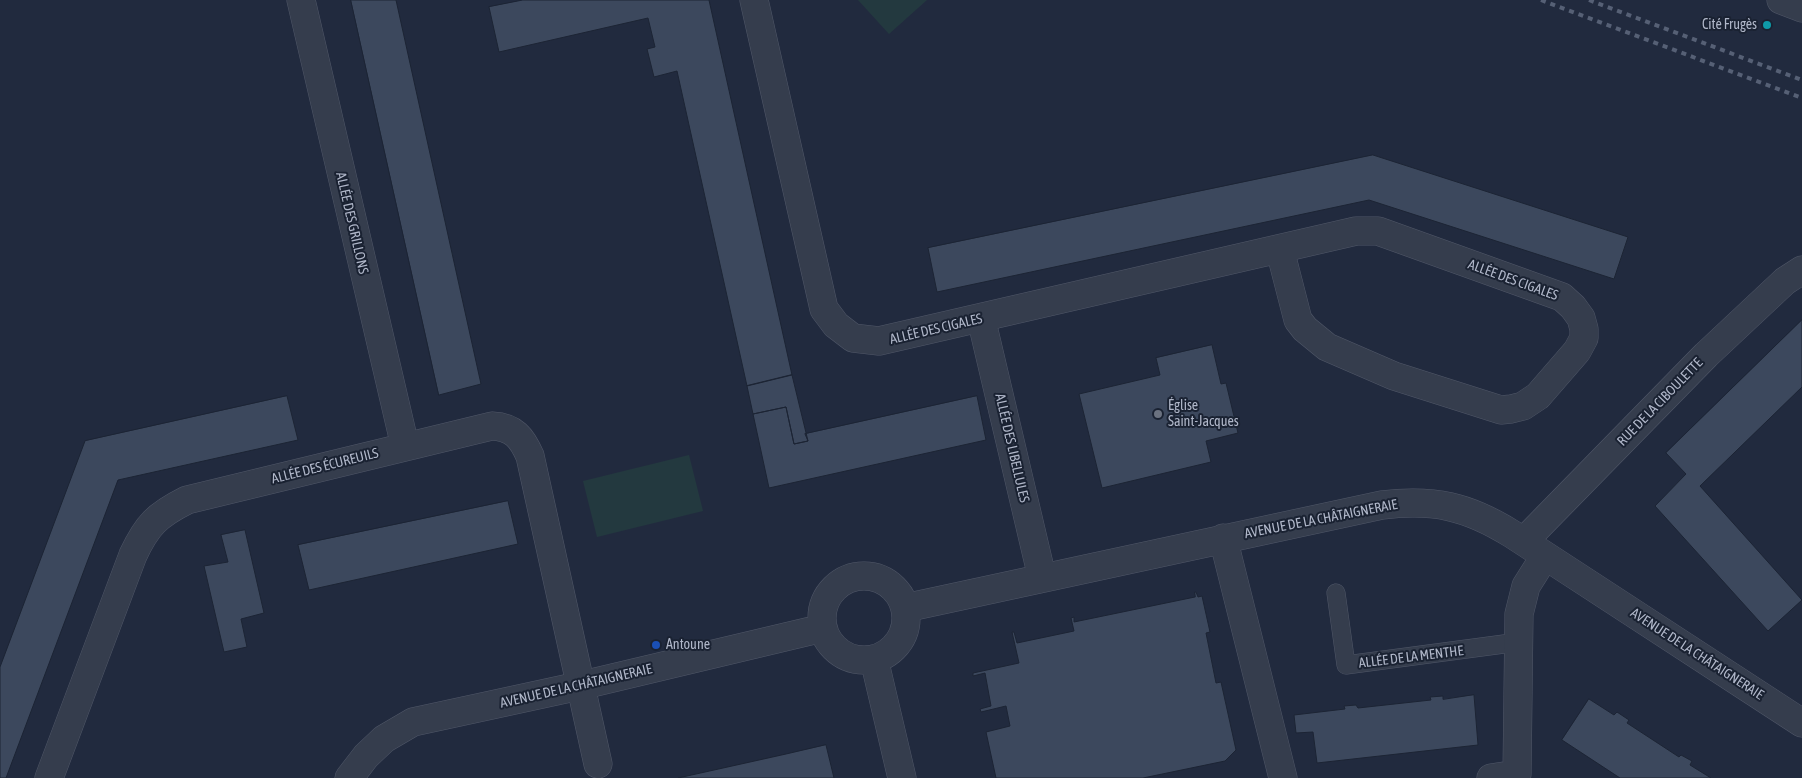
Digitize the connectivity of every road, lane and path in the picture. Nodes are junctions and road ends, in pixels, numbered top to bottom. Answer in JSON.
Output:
{"nodes":[{"id":1,"x":301,"y":0,"type":"edge"},
{"id":2,"x":754,"y":0,"type":"edge"},
{"id":3,"x":1781,"y":0,"type":"edge"},
{"id":4,"x":1802,"y":8,"type":"edge"},
{"id":5,"x":1280,"y":250,"type":"junction"},
{"id":6,"x":1802,"y":270,"type":"edge"},
{"id":7,"x":981,"y":318,"type":"junction"},
{"id":8,"x":405,"y":446,"type":"junction"},
{"id":9,"x":1223,"y":538,"type":"junction"},
{"id":10,"x":1535,"y":548,"type":"junction"},
{"id":11,"x":1042,"y":577,"type":"junction"},
{"id":12,"x":1336,"y":593,"type":"dead end"},
{"id":13,"x":904,"y":608,"type":"junction"},
{"id":14,"x":823,"y":628,"type":"junction"},
{"id":15,"x":1519,"y":642,"type":"junction"},
{"id":16,"x":874,"y":659,"type":"junction"},
{"id":17,"x":580,"y":686,"type":"junction"},
{"id":18,"x":1799,"y":715,"type":"edge"},
{"id":19,"x":598,"y":764,"type":"dead end"},
{"id":20,"x":1520,"y":776,"type":"edge"},
{"id":21,"x":49,"y":778,"type":"edge"},
{"id":22,"x":349,"y":778,"type":"edge"},
{"id":23,"x":902,"y":778,"type":"edge"},
{"id":24,"x":1283,"y":778,"type":"edge"},
{"id":25,"x":1490,"y":778,"type":"edge"}],
"edges":[{"from":1,"to":8,"type":"street","name":"ALLÉE DES GRILLONS"},
{"from":2,"to":7,"type":"street","name":"ALLÉE DES CIGALES"},
{"from":3,"to":4,"type":"street"},
{"from":5,"to":5,"type":"street","name":"ALLÉE DES CIGALES"},
{"from":5,"to":7,"type":"street","name":"ALLÉE DES CIGALES"},
{"from":6,"to":10,"type":"street","name":"RUE DE LA CIBOULETTE"},
{"from":7,"to":11,"type":"street","name":"ALLÉE DES LIBELLULES"},
{"from":8,"to":17,"type":"street","name":"ALLÉE DES ÉCUREUILS"},
{"from":8,"to":21,"type":"street","name":"ALLÉE DES ÉCUREUILS"},
{"from":9,"to":10,"type":"street","name":"AVENUE DE LA CHÂTAIGNERAIE"},
{"from":9,"to":11,"type":"street","name":"AVENUE DE LA CHÂTAIGNERAIE"},
{"from":9,"to":24,"type":"street"},
{"from":10,"to":15,"type":"street"},
{"from":10,"to":18,"type":"street","name":"AVENUE DE LA CHÂTAIGNERAIE"},
{"from":11,"to":13,"type":"street","name":"AVENUE DE LA CHÂTAIGNERAIE"},
{"from":12,"to":15,"type":"lane","name":"ALLÉE DE LA MENTHE"},
{"from":13,"to":14,"type":"street"},
{"from":13,"to":16,"type":"street"},
{"from":14,"to":16,"type":"street"},
{"from":14,"to":17,"type":"street","name":"AVENUE DE LA CHÂTAIGNERAIE"},
{"from":15,"to":20,"type":"street"},
{"from":16,"to":23,"type":"street"},
{"from":17,"to":19,"type":"street","name":"ALLÉE DES ÉCUREUILS"},
{"from":17,"to":22,"type":"street","name":"AVENUE DE LA CHÂTAIGNERAIE"},
{"from":20,"to":25,"type":"street"}]}
